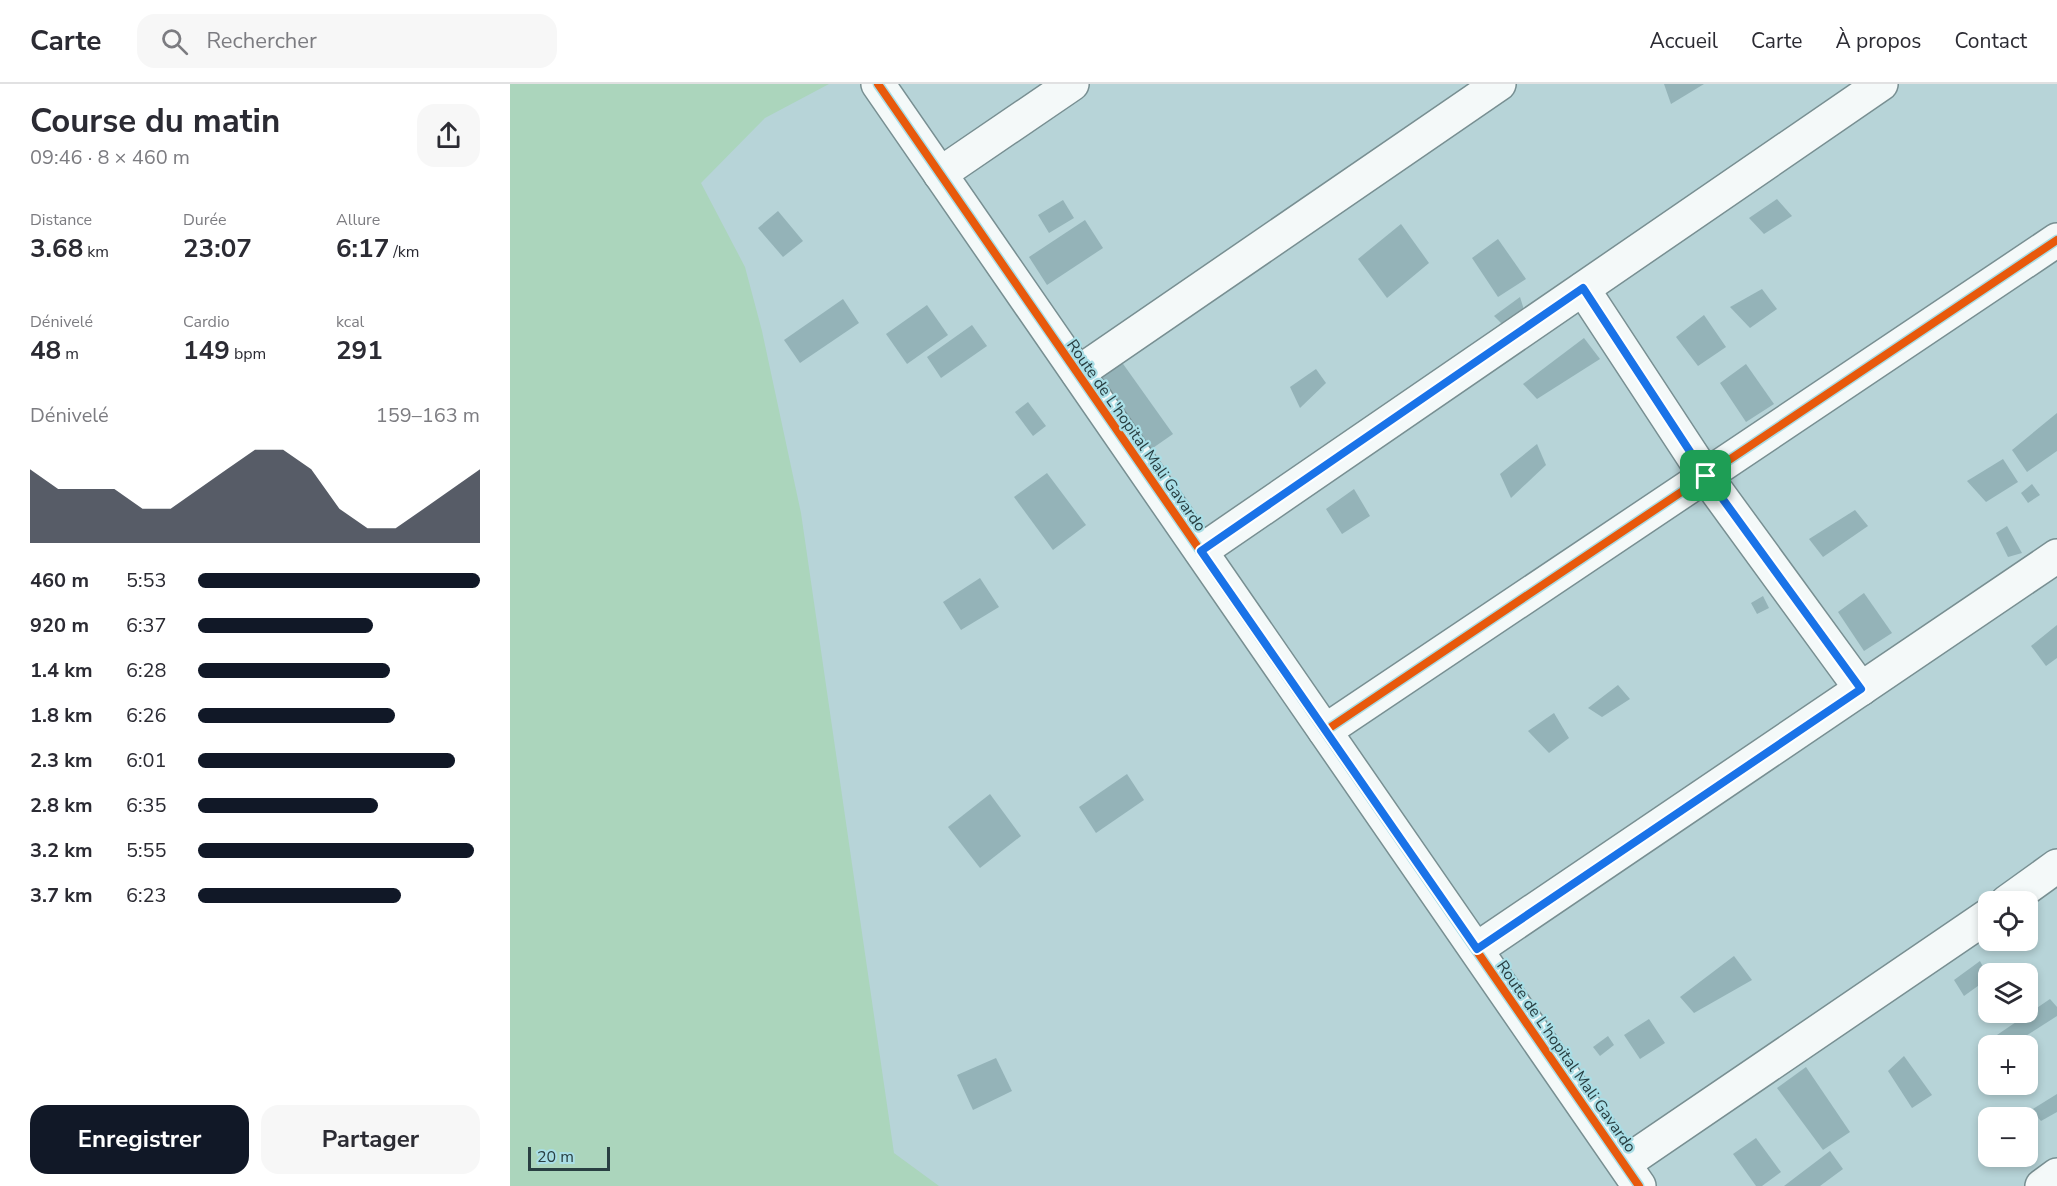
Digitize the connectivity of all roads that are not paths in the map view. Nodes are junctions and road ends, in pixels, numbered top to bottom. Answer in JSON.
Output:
{"nodes":[{"id":1,"x":878,"y":84,"type":"edge"},
{"id":2,"x":1072,"y":84,"type":"edge"},
{"id":3,"x":1499,"y":84,"type":"edge"},
{"id":4,"x":1881,"y":84,"type":"edge"},
{"id":5,"x":940,"y":174,"type":"junction"},
{"id":6,"x":2057,"y":240,"type":"edge"},
{"id":7,"x":1583,"y":288,"type":"junction"},
{"id":8,"x":1078,"y":373,"type":"junction"},
{"id":9,"x":1706,"y":476,"type":"junction"},
{"id":10,"x":1201,"y":551,"type":"junction"},
{"id":11,"x":2057,"y":556,"type":"edge"},
{"id":12,"x":1861,"y":689,"type":"junction"},
{"id":13,"x":1325,"y":731,"type":"junction"},
{"id":14,"x":2057,"y":866,"type":"edge"},
{"id":15,"x":2022,"y":891,"type":"edge"},
{"id":16,"x":1978,"y":923,"type":"edge"},
{"id":17,"x":1477,"y":949,"type":"junction"},
{"id":18,"x":1632,"y":1175,"type":"edge"},
{"id":19,"x":2057,"y":1176,"type":"edge"},
{"id":20,"x":2042,"y":1186,"type":"edge"}],
"edges":[{"from":1,"to":5,"type":"street","name":"Route de L'hopital Mali Gavardo"},
{"from":2,"to":5,"type":"street"},
{"from":3,"to":8,"type":"street"},
{"from":4,"to":7,"type":"street"},
{"from":5,"to":8,"type":"street","name":"Route de L'hopital Mali Gavardo"},
{"from":6,"to":9,"type":"street"},
{"from":7,"to":9,"type":"street"},
{"from":7,"to":10,"type":"street"},
{"from":8,"to":10,"type":"street","name":"Route de L'hopital Mali Gavardo"},
{"from":9,"to":12,"type":"street"},
{"from":9,"to":13,"type":"street"},
{"from":10,"to":13,"type":"street","name":"Route de L'hopital Mali Gavardo"},
{"from":11,"to":12,"type":"street"},
{"from":12,"to":17,"type":"street"},
{"from":13,"to":17,"type":"street","name":"Route de L'hopital Mali Gavardo"},
{"from":14,"to":15,"type":"street"},
{"from":16,"to":18,"type":"street"},
{"from":17,"to":18,"type":"street","name":"Route de L'hopital Mali Gavardo"},
{"from":19,"to":20,"type":"street"}]}
